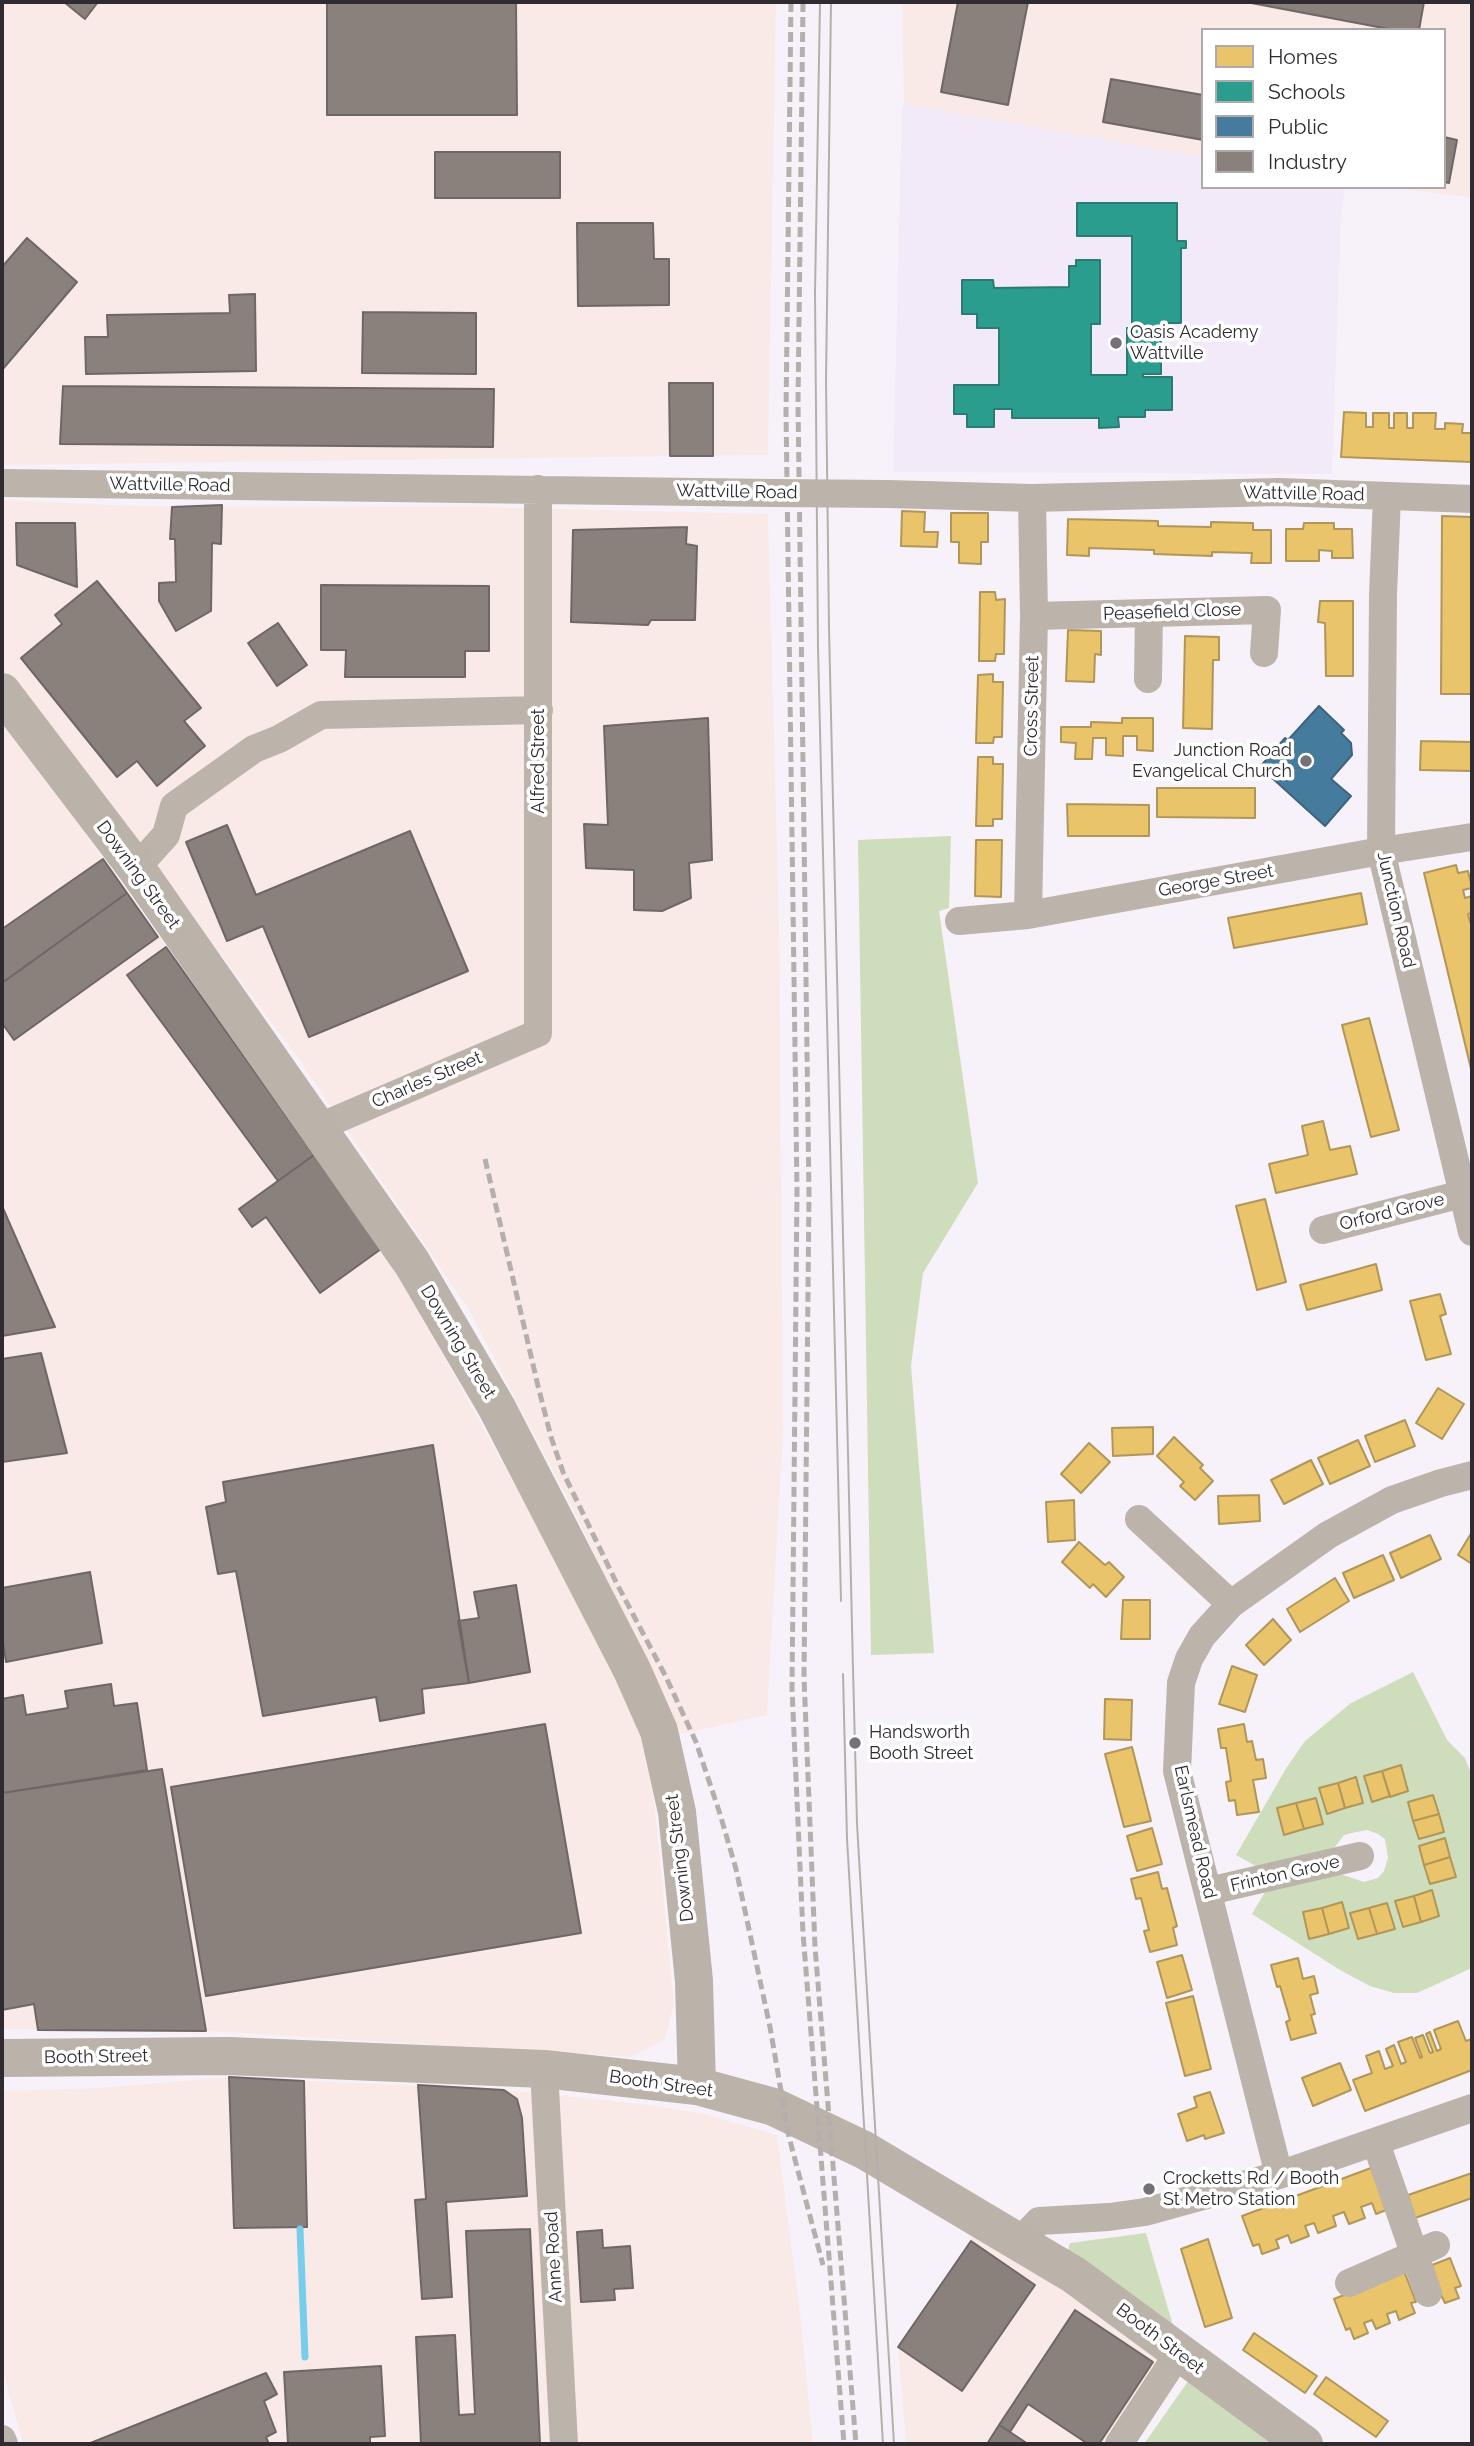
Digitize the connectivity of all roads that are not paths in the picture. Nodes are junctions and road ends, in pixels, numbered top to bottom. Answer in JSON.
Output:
{"nodes":[{"id":1,"x":2,"y":483,"type":"edge"},
{"id":2,"x":538,"y":489,"type":"junction"},
{"id":3,"x":1387,"y":496,"type":"junction"},
{"id":4,"x":1032,"y":498,"type":"junction"},
{"id":5,"x":1472,"y":499,"type":"edge"},
{"id":6,"x":1149,"y":613,"type":"junction"},
{"id":7,"x":1034,"y":616,"type":"junction"},
{"id":8,"x":1264,"y":653,"type":"dead end"},
{"id":9,"x":1148,"y":678,"type":"dead end"},
{"id":10,"x":2,"y":692,"type":"edge"},
{"id":11,"x":540,"y":710,"type":"junction"},
{"id":12,"x":1472,"y":837,"type":"edge"},
{"id":13,"x":1381,"y":851,"type":"junction"},
{"id":14,"x":136,"y":868,"type":"junction"},
{"id":15,"x":1028,"y":915,"type":"junction"},
{"id":16,"x":959,"y":921,"type":"dead end"},
{"id":17,"x":538,"y":1032,"type":"joint"},
{"id":18,"x":317,"y":1128,"type":"junction"},
{"id":19,"x":1462,"y":1194,"type":"junction"},
{"id":20,"x":1323,"y":1230,"type":"dead end"},
{"id":21,"x":1472,"y":1232,"type":"edge"},
{"id":22,"x":1472,"y":1475,"type":"edge"},
{"id":23,"x":1139,"y":1519,"type":"dead end"},
{"id":24,"x":1230,"y":1604,"type":"junction"},
{"id":25,"x":1360,"y":1856,"type":"dead end"},
{"id":26,"x":1209,"y":1891,"type":"junction"},
{"id":27,"x":2,"y":2058,"type":"edge"},
{"id":28,"x":544,"y":2070,"type":"junction"},
{"id":29,"x":697,"y":2085,"type":"junction"},
{"id":30,"x":1472,"y":2108,"type":"edge"},
{"id":31,"x":1376,"y":2143,"type":"junction"},
{"id":32,"x":1279,"y":2175,"type":"junction"},
{"id":33,"x":1019,"y":2242,"type":"junction"},
{"id":34,"x":1426,"y":2250,"type":"junction"},
{"id":35,"x":1349,"y":2283,"type":"dead end"},
{"id":36,"x":1428,"y":2294,"type":"dead end"},
{"id":37,"x":1178,"y":2354,"type":"junction"},
{"id":38,"x":2,"y":2439,"type":"edge"},
{"id":39,"x":4,"y":2444,"type":"edge"},
{"id":40,"x":564,"y":2444,"type":"edge"},
{"id":41,"x":1119,"y":2444,"type":"edge"},
{"id":42,"x":1304,"y":2444,"type":"edge"}],
"edges":[{"from":1,"to":2,"type":"street","name":"Wattville Road"},
{"from":2,"to":4,"type":"street","name":"Wattville Road","bridge":true},
{"from":2,"to":11,"type":"street","name":"Alfred Street"},
{"from":3,"to":4,"type":"street","name":"Wattville Road"},
{"from":3,"to":5,"type":"street","name":"Wattville Road"},
{"from":3,"to":13,"type":"street","name":"Junction Road"},
{"from":4,"to":7,"type":"street","name":"Cross Street"},
{"from":6,"to":7,"type":"street","name":"Peasefield Close"},
{"from":6,"to":8,"type":"street","name":"Peasefield Close"},
{"from":6,"to":9,"type":"street"},
{"from":7,"to":15,"type":"street","name":"Cross Street"},
{"from":10,"to":14,"type":"street","name":"Downing Street"},
{"from":11,"to":14,"type":"street"},
{"from":11,"to":17,"type":"street","name":"Alfred Street"},
{"from":12,"to":13,"type":"street","name":"George Street"},
{"from":13,"to":15,"type":"street","name":"George Street"},
{"from":13,"to":19,"type":"street","name":"Junction Road"},
{"from":14,"to":18,"type":"street","name":"Downing Street"},
{"from":15,"to":16,"type":"street","name":"George Street"},
{"from":17,"to":18,"type":"street","name":"Charles Street"},
{"from":18,"to":29,"type":"street","name":"Downing Street"},
{"from":19,"to":20,"type":"street","name":"Orford Grove"},
{"from":19,"to":21,"type":"street","name":"Junction Road"},
{"from":22,"to":24,"type":"street","name":"Earlsmead Road"},
{"from":23,"to":24,"type":"street"},
{"from":24,"to":26,"type":"street","name":"Earlsmead Road"},
{"from":25,"to":26,"type":"street","name":"Frinton Grove"},
{"from":26,"to":32,"type":"street","name":"Earlsmead Road"},
{"from":27,"to":28,"type":"street","name":"Booth Street"},
{"from":28,"to":29,"type":"street","name":"Booth Street"},
{"from":28,"to":40,"type":"street","name":"Anne Road"},
{"from":29,"to":33,"type":"street","name":"Booth Street"},
{"from":30,"to":31,"type":"street"},
{"from":31,"to":32,"type":"street"},
{"from":31,"to":34,"type":"street"},
{"from":32,"to":33,"type":"street"},
{"from":33,"to":37,"type":"street","name":"Booth Street"},
{"from":34,"to":35,"type":"street"},
{"from":34,"to":36,"type":"street"},
{"from":37,"to":41,"type":"street"},
{"from":37,"to":42,"type":"street","name":"Booth Street"},
{"from":38,"to":39,"type":"street"}]}
